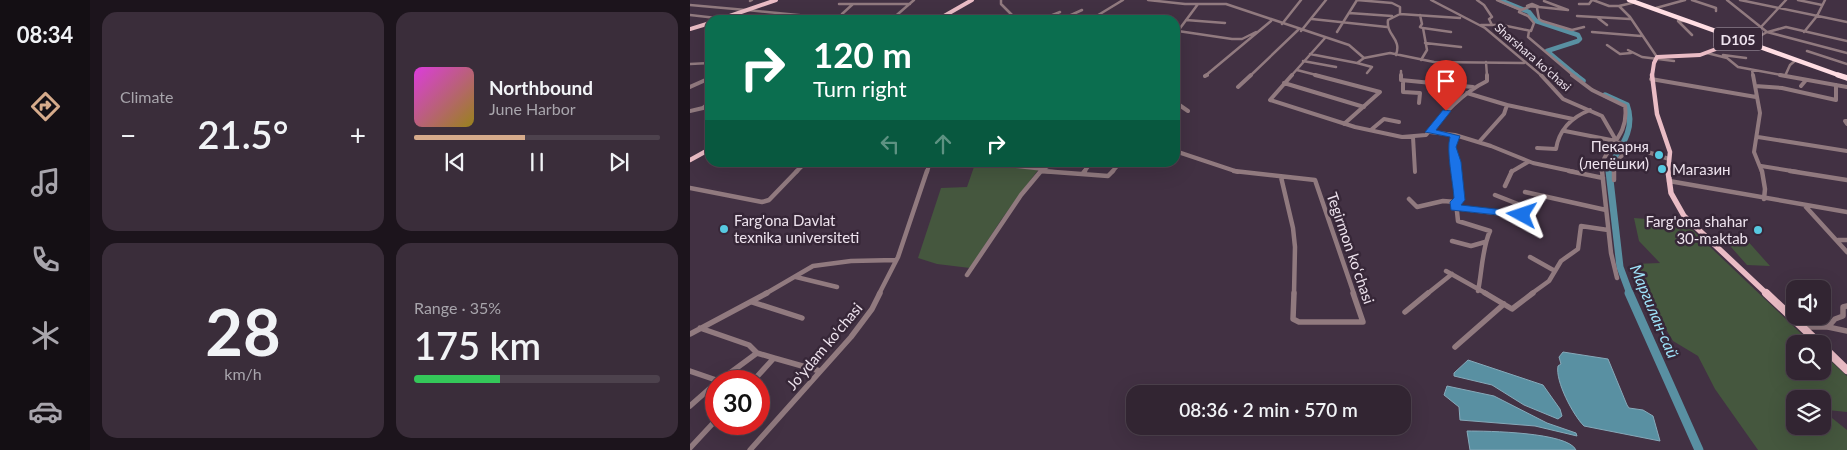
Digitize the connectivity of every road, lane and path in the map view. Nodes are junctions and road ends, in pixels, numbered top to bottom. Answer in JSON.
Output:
{"nodes":[{"id":1,"x":776,"y":0,"type":"edge"},
{"id":2,"x":914,"y":0,"type":"edge"},
{"id":3,"x":974,"y":0,"type":"edge"},
{"id":4,"x":1001,"y":0,"type":"edge"},
{"id":5,"x":1122,"y":0,"type":"edge"},
{"id":6,"x":1148,"y":0,"type":"edge"},
{"id":7,"x":1218,"y":0,"type":"edge"},
{"id":8,"x":1301,"y":0,"type":"edge"},
{"id":9,"x":1326,"y":0,"type":"edge"},
{"id":10,"x":1357,"y":0,"type":"edge"},
{"id":11,"x":1432,"y":0,"type":"edge"},
{"id":12,"x":1477,"y":0,"type":"edge"},
{"id":13,"x":1497,"y":0,"type":"edge"},
{"id":14,"x":1504,"y":0,"type":"edge"},
{"id":15,"x":1545,"y":0,"type":"edge"},
{"id":16,"x":1592,"y":0,"type":"edge"},
{"id":17,"x":1629,"y":0,"type":"edge"},
{"id":18,"x":1685,"y":0,"type":"edge"},
{"id":19,"x":1692,"y":0,"type":"edge"},
{"id":20,"x":1727,"y":0,"type":"edge"},
{"id":21,"x":1740,"y":0,"type":"edge"},
{"id":22,"x":1781,"y":0,"type":"edge"},
{"id":23,"x":1786,"y":0,"type":"edge"},
{"id":24,"x":1798,"y":0,"type":"edge"},
{"id":25,"x":1825,"y":0,"type":"edge"},
{"id":26,"x":1635,"y":1,"type":"edge"},
{"id":27,"x":839,"y":4,"type":"dead end"},
{"id":28,"x":853,"y":4,"type":"junction"},
{"id":29,"x":910,"y":4,"type":"junction"},
{"id":30,"x":1198,"y":4,"type":"junction"},
{"id":31,"x":1226,"y":4,"type":"junction"},
{"id":32,"x":1579,"y":4,"type":"dead end"},
{"id":33,"x":690,"y":5,"type":"edge"},
{"id":34,"x":1822,"y":5,"type":"junction"},
{"id":35,"x":1619,"y":6,"type":"junction"},
{"id":36,"x":1537,"y":7,"type":"junction"},
{"id":37,"x":1525,"y":8,"type":"junction"},
{"id":38,"x":1656,"y":8,"type":"junction"},
{"id":39,"x":1780,"y":8,"type":"junction"},
{"id":40,"x":747,"y":10,"type":"junction"},
{"id":41,"x":1082,"y":10,"type":"dead end"},
{"id":42,"x":1521,"y":10,"type":"junction"},
{"id":43,"x":1716,"y":11,"type":"dead end"},
{"id":44,"x":1060,"y":12,"type":"dead end"},
{"id":45,"x":1349,"y":12,"type":"junction"},
{"id":46,"x":1400,"y":14,"type":"junction"},
{"id":47,"x":690,"y":15,"type":"edge"},
{"id":48,"x":732,"y":15,"type":"edge"},
{"id":49,"x":799,"y":15,"type":"edge"},
{"id":50,"x":842,"y":15,"type":"edge"},
{"id":51,"x":897,"y":15,"type":"edge"},
{"id":52,"x":947,"y":15,"type":"edge"},
{"id":53,"x":1012,"y":15,"type":"edge"},
{"id":54,"x":1052,"y":15,"type":"edge"},
{"id":55,"x":1071,"y":15,"type":"edge"},
{"id":56,"x":1098,"y":15,"type":"edge"},
{"id":57,"x":1420,"y":15,"type":"junction"},
{"id":58,"x":1393,"y":16,"type":"junction"},
{"id":59,"x":1577,"y":16,"type":"dead end"},
{"id":60,"x":1817,"y":16,"type":"junction"},
{"id":61,"x":705,"y":17,"type":"edge"},
{"id":62,"x":1597,"y":17,"type":"junction"},
{"id":63,"x":1464,"y":18,"type":"junction"},
{"id":64,"x":1312,"y":19,"type":"junction"},
{"id":65,"x":1630,"y":19,"type":"junction"},
{"id":66,"x":1186,"y":20,"type":"junction"},
{"id":67,"x":1271,"y":21,"type":"junction"},
{"id":68,"x":1688,"y":21,"type":"junction"},
{"id":69,"x":1847,"y":22,"type":"edge"},
{"id":70,"x":1225,"y":23,"type":"dead end"},
{"id":71,"x":1343,"y":23,"type":"junction"},
{"id":72,"x":705,"y":24,"type":"edge"},
{"id":73,"x":1282,"y":24,"type":"junction"},
{"id":74,"x":1480,"y":25,"type":"junction"},
{"id":75,"x":1492,"y":25,"type":"junction"},
{"id":76,"x":1607,"y":25,"type":"dead end"},
{"id":77,"x":1387,"y":27,"type":"junction"},
{"id":78,"x":1584,"y":27,"type":"dead end"},
{"id":79,"x":1761,"y":27,"type":"junction"},
{"id":80,"x":1180,"y":28,"type":"edge"},
{"id":81,"x":1423,"y":28,"type":"junction"},
{"id":82,"x":690,"y":29,"type":"edge"},
{"id":83,"x":1300,"y":30,"type":"junction"},
{"id":84,"x":1180,"y":31,"type":"edge"},
{"id":85,"x":1529,"y":31,"type":"junction"},
{"id":86,"x":1256,"y":32,"type":"junction"},
{"id":87,"x":1337,"y":32,"type":"dead end"},
{"id":88,"x":1451,"y":32,"type":"dead end"},
{"id":89,"x":1592,"y":32,"type":"dead end"},
{"id":90,"x":1767,"y":32,"type":"junction"},
{"id":91,"x":1804,"y":32,"type":"junction"},
{"id":92,"x":1692,"y":35,"type":"dead end"},
{"id":93,"x":1641,"y":36,"type":"junction"},
{"id":94,"x":1847,"y":37,"type":"edge"},
{"id":95,"x":1325,"y":38,"type":"junction"},
{"id":96,"x":1742,"y":39,"type":"junction"},
{"id":97,"x":1755,"y":39,"type":"dead end"},
{"id":98,"x":1846,"y":41,"type":"edge"},
{"id":99,"x":1425,"y":43,"type":"junction"},
{"id":100,"x":1607,"y":45,"type":"dead end"},
{"id":101,"x":1461,"y":47,"type":"dead end"},
{"id":102,"x":1628,"y":50,"type":"dead end"},
{"id":103,"x":1807,"y":51,"type":"dead end"},
{"id":104,"x":1633,"y":53,"type":"junction"},
{"id":105,"x":1707,"y":53,"type":"junction"},
{"id":106,"x":1847,"y":53,"type":"edge"},
{"id":107,"x":1310,"y":54,"type":"junction"},
{"id":108,"x":1396,"y":55,"type":"junction"},
{"id":109,"x":1717,"y":55,"type":"junction"},
{"id":110,"x":1364,"y":58,"type":"junction"},
{"id":111,"x":1656,"y":58,"type":"junction"},
{"id":112,"x":1746,"y":58,"type":"dead end"},
{"id":113,"x":1421,"y":60,"type":"junction"},
{"id":114,"x":1796,"y":60,"type":"junction"},
{"id":115,"x":1303,"y":61,"type":"junction"},
{"id":116,"x":1674,"y":61,"type":"dead end"},
{"id":117,"x":1357,"y":62,"type":"junction"},
{"id":118,"x":1486,"y":62,"type":"junction"},
{"id":119,"x":705,"y":63,"type":"edge"},
{"id":120,"x":1525,"y":63,"type":"junction"},
{"id":121,"x":690,"y":64,"type":"edge"},
{"id":122,"x":1847,"y":64,"type":"edge"},
{"id":123,"x":1336,"y":67,"type":"dead end"},
{"id":124,"x":1297,"y":70,"type":"junction"},
{"id":125,"x":1752,"y":70,"type":"junction"},
{"id":126,"x":1401,"y":71,"type":"dead end"},
{"id":127,"x":1368,"y":73,"type":"dead end"},
{"id":128,"x":1205,"y":76,"type":"dead end"},
{"id":129,"x":1785,"y":76,"type":"junction"},
{"id":130,"x":1847,"y":77,"type":"edge"},
{"id":131,"x":1651,"y":79,"type":"junction"},
{"id":132,"x":705,"y":80,"type":"edge"},
{"id":133,"x":1403,"y":80,"type":"junction"},
{"id":134,"x":1806,"y":80,"type":"junction"},
{"id":135,"x":1284,"y":83,"type":"junction"},
{"id":136,"x":1836,"y":85,"type":"junction"},
{"id":137,"x":1754,"y":86,"type":"junction"},
{"id":138,"x":1801,"y":86,"type":"dead end"},
{"id":139,"x":690,"y":87,"type":"edge"},
{"id":140,"x":1238,"y":87,"type":"dead end"},
{"id":141,"x":1474,"y":87,"type":"junction"},
{"id":142,"x":1847,"y":87,"type":"edge"},
{"id":143,"x":1467,"y":94,"type":"junction"},
{"id":144,"x":1756,"y":97,"type":"junction"},
{"id":145,"x":1419,"y":103,"type":"dead end"},
{"id":146,"x":1180,"y":105,"type":"edge"},
{"id":147,"x":1507,"y":105,"type":"junction"},
{"id":148,"x":1364,"y":107,"type":"junction"},
{"id":149,"x":703,"y":108,"type":"edge"},
{"id":150,"x":1590,"y":110,"type":"junction"},
{"id":151,"x":690,"y":111,"type":"edge"},
{"id":152,"x":1188,"y":111,"type":"dead end"},
{"id":153,"x":1573,"y":119,"type":"junction"},
{"id":154,"x":1399,"y":122,"type":"dead end"},
{"id":155,"x":1344,"y":124,"type":"junction"},
{"id":156,"x":1372,"y":129,"type":"junction"},
{"id":157,"x":1565,"y":131,"type":"junction"},
{"id":158,"x":1430,"y":132,"type":"junction"},
{"id":159,"x":1455,"y":136,"type":"junction"},
{"id":160,"x":1413,"y":137,"type":"junction"},
{"id":161,"x":1758,"y":137,"type":"junction"},
{"id":162,"x":1479,"y":142,"type":"junction"},
{"id":163,"x":1617,"y":142,"type":"junction"},
{"id":164,"x":1630,"y":146,"type":"junction"},
{"id":165,"x":1537,"y":148,"type":"dead end"},
{"id":166,"x":705,"y":151,"type":"edge"},
{"id":167,"x":1847,"y":152,"type":"edge"},
{"id":168,"x":1180,"y":154,"type":"edge"},
{"id":169,"x":690,"y":159,"type":"edge"},
{"id":170,"x":1669,"y":159,"type":"junction"},
{"id":171,"x":1528,"y":162,"type":"junction"},
{"id":172,"x":1761,"y":166,"type":"junction"},
{"id":173,"x":801,"y":167,"type":"edge"},
{"id":174,"x":928,"y":167,"type":"edge"},
{"id":175,"x":1031,"y":167,"type":"edge"},
{"id":176,"x":1047,"y":167,"type":"edge"},
{"id":177,"x":1087,"y":167,"type":"edge"},
{"id":178,"x":1116,"y":167,"type":"edge"},
{"id":179,"x":1042,"y":170,"type":"junction"},
{"id":180,"x":1416,"y":172,"type":"dead end"},
{"id":181,"x":1083,"y":173,"type":"junction"},
{"id":182,"x":1281,"y":177,"type":"junction"},
{"id":183,"x":1602,"y":178,"type":"junction"},
{"id":184,"x":1614,"y":180,"type":"dead end"},
{"id":185,"x":1847,"y":180,"type":"edge"},
{"id":186,"x":1668,"y":181,"type":"junction"},
{"id":187,"x":1505,"y":186,"type":"dead end"},
{"id":188,"x":690,"y":188,"type":"edge"},
{"id":189,"x":1526,"y":192,"type":"dead end"},
{"id":190,"x":1495,"y":196,"type":"dead end"},
{"id":191,"x":1542,"y":196,"type":"junction"},
{"id":192,"x":1408,"y":199,"type":"dead end"},
{"id":193,"x":1764,"y":199,"type":"junction"},
{"id":194,"x":1456,"y":202,"type":"junction"},
{"id":195,"x":1523,"y":206,"type":"junction"},
{"id":196,"x":1805,"y":206,"type":"junction"},
{"id":197,"x":1455,"y":208,"type":"junction"},
{"id":198,"x":1606,"y":210,"type":"junction"},
{"id":199,"x":1847,"y":212,"type":"edge"},
{"id":200,"x":1608,"y":230,"type":"junction"},
{"id":201,"x":1838,"y":240,"type":"junction"},
{"id":202,"x":1847,"y":240,"type":"edge"},
{"id":203,"x":1452,"y":241,"type":"dead end"},
{"id":204,"x":1485,"y":242,"type":"junction"},
{"id":205,"x":1847,"y":252,"type":"edge"},
{"id":206,"x":1530,"y":257,"type":"dead end"},
{"id":207,"x":896,"y":260,"type":"junction"},
{"id":208,"x":1446,"y":271,"type":"dead end"},
{"id":209,"x":1555,"y":271,"type":"junction"},
{"id":210,"x":1452,"y":274,"type":"junction"},
{"id":211,"x":967,"y":275,"type":"dead end"},
{"id":212,"x":796,"y":278,"type":"junction"},
{"id":213,"x":1617,"y":278,"type":"dead end"},
{"id":214,"x":837,"y":287,"type":"dead end"},
{"id":215,"x":1478,"y":291,"type":"junction"},
{"id":216,"x":752,"y":302,"type":"junction"},
{"id":217,"x":1504,"y":304,"type":"junction"},
{"id":218,"x":1847,"y":306,"type":"edge"},
{"id":219,"x":1405,"y":312,"type":"dead end"},
{"id":220,"x":802,"y":318,"type":"dead end"},
{"id":221,"x":1802,"y":327,"type":"junction"},
{"id":222,"x":1828,"y":327,"type":"junction"},
{"id":223,"x":700,"y":328,"type":"junction"},
{"id":224,"x":1847,"y":331,"type":"edge"},
{"id":225,"x":690,"y":334,"type":"edge"},
{"id":226,"x":1810,"y":335,"type":"edge"},
{"id":227,"x":1455,"y":347,"type":"dead end"},
{"id":228,"x":757,"y":353,"type":"junction"},
{"id":229,"x":1831,"y":355,"type":"edge"},
{"id":230,"x":774,"y":358,"type":"junction"},
{"id":231,"x":734,"y":370,"type":"edge"},
{"id":232,"x":763,"y":370,"type":"edge"},
{"id":233,"x":1847,"y":370,"type":"edge"},
{"id":234,"x":690,"y":371,"type":"edge"},
{"id":235,"x":820,"y":371,"type":"junction"},
{"id":236,"x":705,"y":377,"type":"edge"},
{"id":237,"x":705,"y":393,"type":"edge"},
{"id":238,"x":690,"y":406,"type":"edge"},
{"id":239,"x":705,"y":432,"type":"edge"},
{"id":240,"x":690,"y":448,"type":"edge"},
{"id":241,"x":750,"y":450,"type":"edge"}],
"edges":[{"from":1,"to":40,"type":"main road"},
{"from":2,"to":29,"type":"street"},
{"from":3,"to":52,"type":"main road"},
{"from":4,"to":53,"type":"street"},
{"from":5,"to":56,"type":"street"},
{"from":6,"to":30,"type":"street"},
{"from":7,"to":31,"type":"street"},
{"from":8,"to":73,"type":"street"},
{"from":9,"to":64,"type":"street"},
{"from":10,"to":45,"type":"street"},
{"from":10,"to":46,"type":"street"},
{"from":11,"to":63,"type":"street","name":"Sharshara koʻchasi"},
{"from":12,"to":75,"type":"street"},
{"from":13,"to":42,"type":"street"},
{"from":14,"to":37,"type":"street"},
{"from":15,"to":36,"type":"street"},
{"from":15,"to":36,"type":"street"},
{"from":16,"to":32,"type":"street"},
{"from":16,"to":35,"type":"street"},
{"from":17,"to":26,"type":"highway","number":"D105"},
{"from":18,"to":38,"type":"street"},
{"from":19,"to":43,"type":"street"},
{"from":20,"to":79,"type":"street"},
{"from":21,"to":39,"type":"street"},
{"from":22,"to":23,"type":"street"},
{"from":23,"to":39,"type":"street"},
{"from":24,"to":34,"type":"street"},
{"from":25,"to":34,"type":"street"},
{"from":26,"to":35,"type":"street"},
{"from":26,"to":38,"type":"highway","number":"D105"},
{"from":26,"to":68,"type":"highway","number":"D105"},
{"from":27,"to":28,"type":"street"},
{"from":28,"to":29,"type":"street"},
{"from":28,"to":50,"type":"street"},
{"from":29,"to":51,"type":"street"},
{"from":30,"to":31,"type":"street"},
{"from":30,"to":66,"type":"street"},
{"from":31,"to":67,"type":"street"},
{"from":33,"to":40,"type":"street"},
{"from":34,"to":60,"type":"street"},
{"from":35,"to":65,"type":"street"},
{"from":36,"to":37,"type":"street"},
{"from":36,"to":78,"type":"street"},
{"from":37,"to":42,"type":"street"},
{"from":38,"to":96,"type":"highway","number":"D105"},
{"from":39,"to":60,"type":"street"},
{"from":39,"to":79,"type":"street"},
{"from":40,"to":48,"type":"main road"},
{"from":40,"to":49,"type":"street"},
{"from":41,"to":55,"type":"street"},
{"from":42,"to":85,"type":"street"},
{"from":44,"to":54,"type":"street"},
{"from":45,"to":58,"type":"street"},
{"from":45,"to":71,"type":"street"},
{"from":46,"to":57,"type":"street"},
{"from":46,"to":58,"type":"street"},
{"from":47,"to":61,"type":"street"},
{"from":57,"to":63,"type":"street"},
{"from":57,"to":81,"type":"street"},
{"from":58,"to":77,"type":"street"},
{"from":59,"to":62,"type":"street"},
{"from":60,"to":69,"type":"street"},
{"from":60,"to":91,"type":"street"},
{"from":62,"to":65,"type":"street"},
{"from":62,"to":76,"type":"street"},
{"from":63,"to":74,"type":"street","name":"Sharshara koʻchasi"},
{"from":64,"to":71,"type":"street"},
{"from":64,"to":83,"type":"street"},
{"from":65,"to":93,"type":"street"},
{"from":66,"to":70,"type":"street"},
{"from":66,"to":80,"type":"street"},
{"from":67,"to":73,"type":"street"},
{"from":67,"to":86,"type":"street"},
{"from":68,"to":92,"type":"street"},
{"from":68,"to":96,"type":"highway","number":"D105"},
{"from":71,"to":77,"type":"street"},
{"from":71,"to":87,"type":"street"},
{"from":72,"to":82,"type":"main road"},
{"from":73,"to":83,"type":"street"},
{"from":74,"to":75,"type":"street"},
{"from":74,"to":120,"type":"street","name":"Sharshara koʻchasi"},
{"from":75,"to":85,"type":"street"},
{"from":77,"to":108,"type":"street"},
{"from":79,"to":90,"type":"street"},
{"from":81,"to":88,"type":"street"},
{"from":81,"to":99,"type":"street"},
{"from":83,"to":95,"type":"street"},
{"from":83,"to":140,"type":"street"},
{"from":84,"to":86,"type":"street"},
{"from":85,"to":163,"type":"street"},
{"from":86,"to":128,"type":"street"},
{"from":89,"to":93,"type":"street"},
{"from":90,"to":91,"type":"street"},
{"from":90,"to":97,"type":"street"},
{"from":90,"to":106,"type":"street"},
{"from":91,"to":98,"type":"street"},
{"from":93,"to":111,"type":"street"},
{"from":94,"to":98,"type":"street"},
{"from":95,"to":107,"type":"street"},
{"from":95,"to":110,"type":"street"},
{"from":96,"to":105,"type":"main road"},
{"from":96,"to":114,"type":"highway","number":"D105"},
{"from":96,"to":130,"type":"highway","number":"D105"},
{"from":99,"to":101,"type":"street"},
{"from":99,"to":113,"type":"street"},
{"from":100,"to":104,"type":"street"},
{"from":102,"to":104,"type":"street"},
{"from":103,"to":122,"type":"street"},
{"from":104,"to":111,"type":"street"},
{"from":105,"to":109,"type":"street"},
{"from":105,"to":111,"type":"main road"},
{"from":107,"to":115,"type":"street"},
{"from":107,"to":117,"type":"street"},
{"from":108,"to":110,"type":"street"},
{"from":108,"to":113,"type":"street"},
{"from":109,"to":112,"type":"street"},
{"from":109,"to":125,"type":"street"},
{"from":110,"to":117,"type":"street"},
{"from":111,"to":116,"type":"street"},
{"from":111,"to":131,"type":"main road"},
{"from":113,"to":118,"type":"street"},
{"from":114,"to":129,"type":"street"},
{"from":114,"to":130,"type":"highway","number":"D105"},
{"from":115,"to":123,"type":"street"},
{"from":115,"to":124,"type":"street"},
{"from":117,"to":127,"type":"street"},
{"from":118,"to":120,"type":"street"},
{"from":118,"to":141,"type":"street"},
{"from":119,"to":121,"type":"street"},
{"from":120,"to":150,"type":"street","name":"Sharshara koʻchasi"},
{"from":124,"to":135,"type":"street"},
{"from":124,"to":148,"type":"street"},
{"from":125,"to":129,"type":"street"},
{"from":125,"to":137,"type":"street"},
{"from":126,"to":133,"type":"street"},
{"from":129,"to":134,"type":"street"},
{"from":131,"to":144,"type":"street"},
{"from":131,"to":170,"type":"main road"},
{"from":132,"to":139,"type":"street"},
{"from":133,"to":141,"type":"street"},
{"from":133,"to":145,"type":"street"},
{"from":134,"to":136,"type":"street"},
{"from":134,"to":138,"type":"street"},
{"from":135,"to":148,"type":"street"},
{"from":135,"to":155,"type":"street"},
{"from":136,"to":137,"type":"street"},
{"from":136,"to":142,"type":"street"},
{"from":137,"to":144,"type":"street"},
{"from":141,"to":143,"type":"street"},
{"from":143,"to":147,"type":"street"},
{"from":143,"to":158,"type":"street"},
{"from":144,"to":161,"type":"street"},
{"from":146,"to":152,"type":"street"},
{"from":147,"to":153,"type":"street"},
{"from":147,"to":162,"type":"street"},
{"from":148,"to":155,"type":"street"},
{"from":149,"to":151,"type":"street"},
{"from":150,"to":153,"type":"street"},
{"from":150,"to":163,"type":"street","name":"Sharshara koʻchasi"},
{"from":153,"to":157,"type":"street"},
{"from":154,"to":156,"type":"street"},
{"from":155,"to":156,"type":"street"},
{"from":156,"to":160,"type":"street"},
{"from":157,"to":163,"type":"street"},
{"from":157,"to":165,"type":"street"},
{"from":158,"to":159,"type":"street"},
{"from":158,"to":160,"type":"street"},
{"from":159,"to":162,"type":"street"},
{"from":159,"to":194,"type":"street"},
{"from":160,"to":180,"type":"street"},
{"from":161,"to":167,"type":"street"},
{"from":161,"to":172,"type":"street"},
{"from":162,"to":171,"type":"street"},
{"from":163,"to":164,"type":"street"},
{"from":163,"to":183,"type":"street"},
{"from":164,"to":170,"type":"street"},
{"from":164,"to":184,"type":"street"},
{"from":166,"to":169,"type":"main road"},
{"from":168,"to":182,"type":"street"},
{"from":170,"to":186,"type":"main road"},
{"from":171,"to":183,"type":"street"},
{"from":171,"to":187,"type":"street"},
{"from":172,"to":185,"type":"street"},
{"from":172,"to":193,"type":"street"},
{"from":173,"to":188,"type":"street"},
{"from":174,"to":207,"type":"street","name":"Jo'ydam ko'chasi"},
{"from":175,"to":179,"type":"street"},
{"from":176,"to":179,"type":"street"},
{"from":177,"to":181,"type":"street"},
{"from":178,"to":181,"type":"street"},
{"from":179,"to":181,"type":"street"},
{"from":179,"to":211,"type":"street"},
{"from":182,"to":182,"type":"street","name":"Tegirmon koʻchasi"},
{"from":183,"to":198,"type":"street"},
{"from":186,"to":193,"type":"street"},
{"from":186,"to":221,"type":"main road"},
{"from":189,"to":191,"type":"street"},
{"from":190,"to":195,"type":"street"},
{"from":191,"to":195,"type":"street"},
{"from":191,"to":198,"type":"street"},
{"from":192,"to":194,"type":"street"},
{"from":193,"to":196,"type":"street"},
{"from":194,"to":197,"type":"street"},
{"from":195,"to":197,"type":"street"},
{"from":196,"to":199,"type":"street"},
{"from":196,"to":201,"type":"street"},
{"from":197,"to":204,"type":"street"},
{"from":198,"to":200,"type":"street"},
{"from":200,"to":209,"type":"street"},
{"from":200,"to":213,"type":"street"},
{"from":201,"to":202,"type":"street"},
{"from":201,"to":205,"type":"street"},
{"from":203,"to":204,"type":"street"},
{"from":204,"to":215,"type":"street"},
{"from":206,"to":209,"type":"street"},
{"from":207,"to":212,"type":"street"},
{"from":207,"to":235,"type":"street","name":"Jo'ydam ko'chasi"},
{"from":208,"to":210,"type":"street"},
{"from":209,"to":217,"type":"street"},
{"from":210,"to":215,"type":"street"},
{"from":210,"to":219,"type":"street"},
{"from":212,"to":214,"type":"street"},
{"from":212,"to":216,"type":"street"},
{"from":215,"to":217,"type":"street"},
{"from":216,"to":220,"type":"street"},
{"from":216,"to":223,"type":"street"},
{"from":217,"to":227,"type":"street"},
{"from":218,"to":222,"type":"street"},
{"from":221,"to":222,"type":"street"},
{"from":221,"to":226,"type":"main road"},
{"from":222,"to":224,"type":"street"},
{"from":223,"to":225,"type":"street"},
{"from":223,"to":228,"type":"street"},
{"from":228,"to":230,"type":"street"},
{"from":228,"to":231,"type":"street"},
{"from":229,"to":233,"type":"main road"},
{"from":230,"to":232,"type":"street"},
{"from":230,"to":235,"type":"street"},
{"from":234,"to":236,"type":"street"},
{"from":235,"to":241,"type":"street","name":"Jo'ydam ko'chasi"},
{"from":237,"to":238,"type":"street"},
{"from":239,"to":240,"type":"street"}]}
